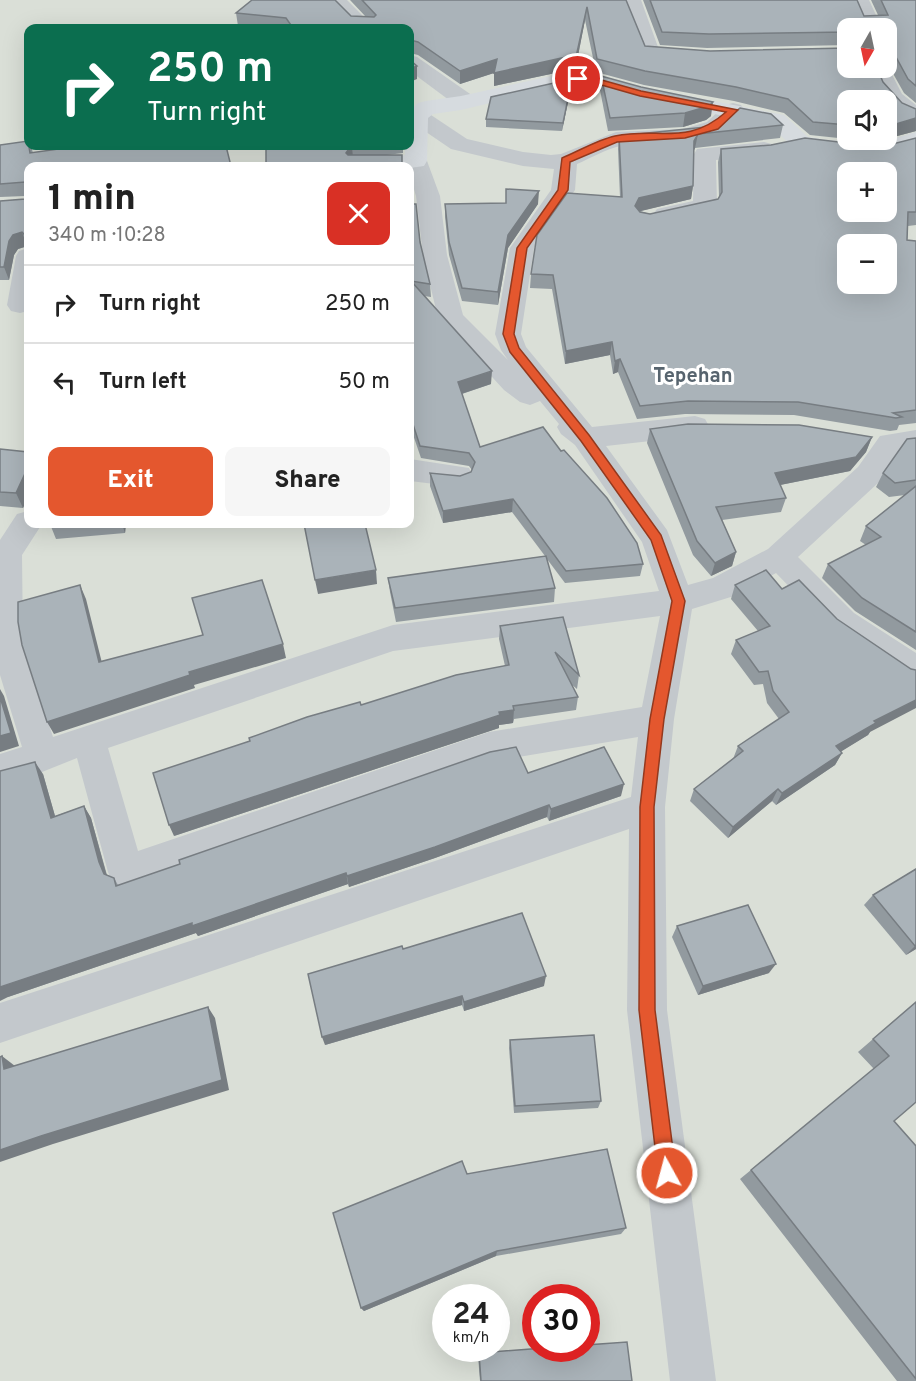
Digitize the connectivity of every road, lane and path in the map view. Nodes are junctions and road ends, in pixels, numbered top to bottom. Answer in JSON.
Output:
{"nodes":[{"id":1,"x":336,"y":0,"type":"edge"},
{"id":2,"x":631,"y":0,"type":"edge"},
{"id":3,"x":859,"y":0,"type":"edge"},
{"id":4,"x":867,"y":18,"type":"edge"},
{"id":5,"x":361,"y":24,"type":"edge"},
{"id":6,"x":707,"y":56,"type":"edge"},
{"id":7,"x":414,"y":64,"type":"edge"},
{"id":8,"x":884,"y":78,"type":"edge"},
{"id":9,"x":465,"y":101,"type":"junction"},
{"id":10,"x":733,"y":110,"type":"junction"},
{"id":11,"x":417,"y":116,"type":"junction"},
{"id":12,"x":916,"y":116,"type":"edge"},
{"id":13,"x":916,"y":139,"type":"edge"},
{"id":14,"x":801,"y":142,"type":"junction"},
{"id":15,"x":566,"y":160,"type":"junction"},
{"id":16,"x":416,"y":161,"type":"junction"},
{"id":17,"x":405,"y":162,"type":"edge"},
{"id":18,"x":647,"y":218,"type":"edge"},
{"id":19,"x":24,"y":280,"type":"edge"},
{"id":20,"x":20,"y":305,"type":"dead end"},
{"id":21,"x":718,"y":426,"type":"edge"},
{"id":22,"x":585,"y":438,"type":"junction"},
{"id":23,"x":858,"y":438,"type":"edge"},
{"id":24,"x":903,"y":442,"type":"edge"},
{"id":25,"x":414,"y":470,"type":"edge"},
{"id":26,"x":459,"y":476,"type":"edge"},
{"id":27,"x":24,"y":528,"type":"edge"},
{"id":28,"x":779,"y":557,"type":"junction"},
{"id":29,"x":678,"y":601,"type":"junction"},
{"id":30,"x":916,"y":670,"type":"edge"},
{"id":31,"x":657,"y":719,"type":"junction"},
{"id":32,"x":89,"y":741,"type":"junction"},
{"id":33,"x":42,"y":757,"type":"junction"},
{"id":34,"x":0,"y":769,"type":"edge"},
{"id":35,"x":647,"y":807,"type":"junction"},
{"id":36,"x":0,"y":1023,"type":"edge"},
{"id":37,"x":693,"y":1381,"type":"edge"}],
"edges":[{"from":1,"to":5,"type":"street"},
{"from":2,"to":6,"type":"street"},
{"from":3,"to":4,"type":"street"},
{"from":7,"to":9,"type":"street"},
{"from":8,"to":12,"type":"street"},
{"from":9,"to":10,"type":"street"},
{"from":9,"to":11,"type":"street"},
{"from":10,"to":14,"type":"street"},
{"from":10,"to":15,"type":"street"},
{"from":11,"to":15,"type":"street"},
{"from":11,"to":16,"type":"street"},
{"from":13,"to":14,"type":"street"},
{"from":14,"to":18,"type":"street"},
{"from":15,"to":22,"type":"street"},
{"from":16,"to":17,"type":"street"},
{"from":16,"to":22,"type":"street"},
{"from":19,"to":20,"type":"street"},
{"from":21,"to":22,"type":"street"},
{"from":22,"to":29,"type":"street"},
{"from":23,"to":24,"type":"street"},
{"from":24,"to":28,"type":"street"},
{"from":25,"to":26,"type":"street"},
{"from":27,"to":33,"type":"street"},
{"from":28,"to":29,"type":"street"},
{"from":28,"to":30,"type":"street"},
{"from":29,"to":31,"type":"street"},
{"from":29,"to":32,"type":"street"},
{"from":31,"to":32,"type":"street"},
{"from":31,"to":35,"type":"street"},
{"from":32,"to":33,"type":"street"},
{"from":33,"to":34,"type":"street"},
{"from":35,"to":36,"type":"street"},
{"from":35,"to":37,"type":"street"}]}
